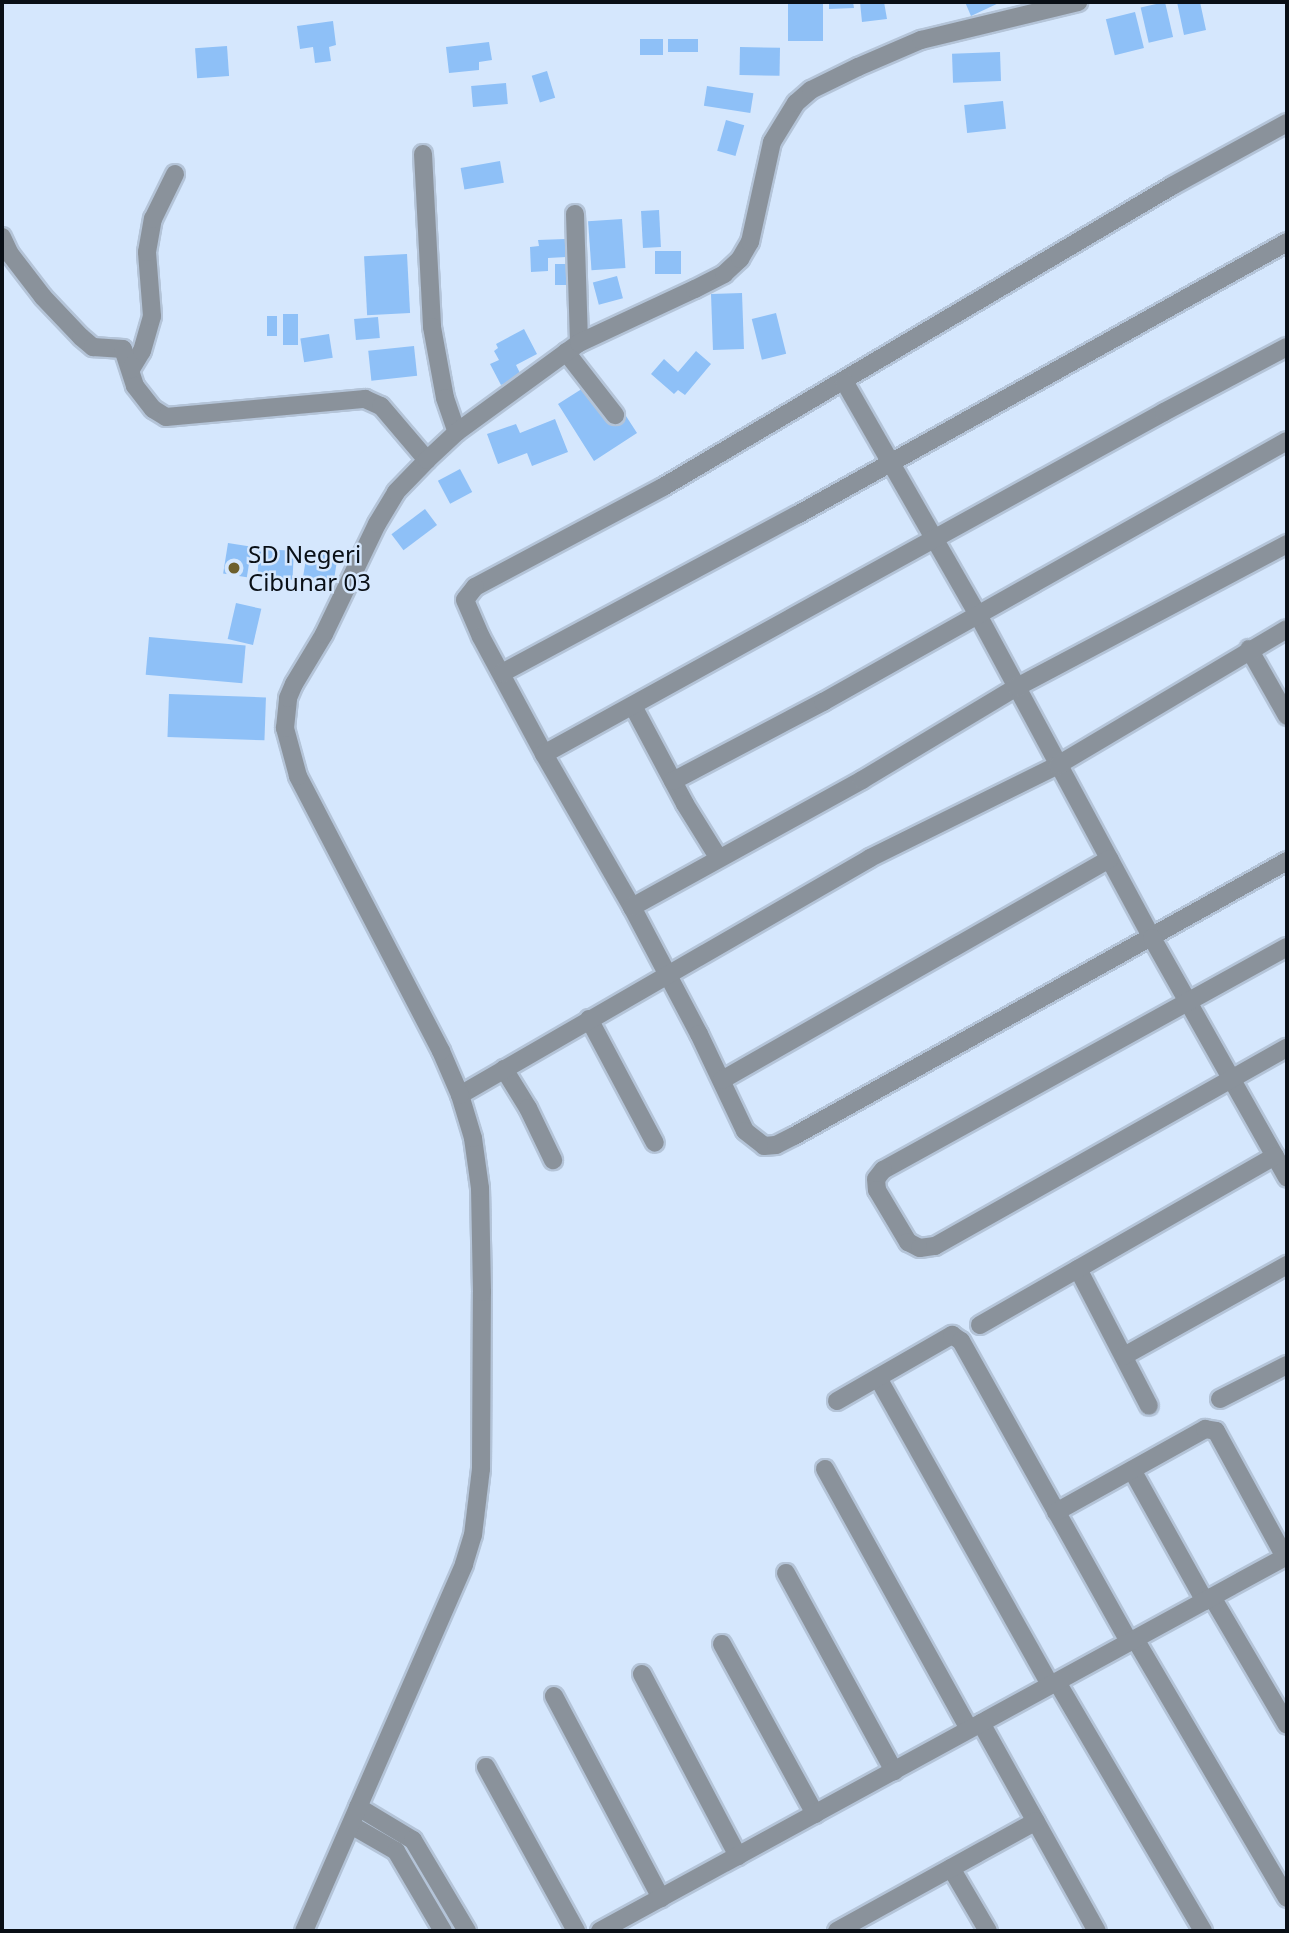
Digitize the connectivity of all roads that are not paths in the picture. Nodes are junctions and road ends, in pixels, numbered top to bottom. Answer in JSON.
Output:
{"nodes":[{"id":1,"x":1078,"y":2,"type":"edge"},
{"id":2,"x":1287,"y":123,"type":"edge"},
{"id":3,"x":423,"y":154,"type":"dead end"},
{"id":4,"x":175,"y":174,"type":"dead end"},
{"id":5,"x":575,"y":214,"type":"dead end"},
{"id":6,"x":2,"y":237,"type":"edge"},
{"id":7,"x":1287,"y":242,"type":"edge"},
{"id":8,"x":573,"y":347,"type":"junction"},
{"id":9,"x":1287,"y":347,"type":"edge"},
{"id":10,"x":131,"y":369,"type":"junction"},
{"id":11,"x":844,"y":381,"type":"junction"},
{"id":12,"x":615,"y":415,"type":"dead end"},
{"id":13,"x":457,"y":432,"type":"junction"},
{"id":14,"x":1287,"y":441,"type":"edge"},
{"id":15,"x":427,"y":460,"type":"junction"},
{"id":16,"x":890,"y":463,"type":"junction"},
{"id":17,"x":932,"y":539,"type":"junction"},
{"id":18,"x":1287,"y":544,"type":"edge"},
{"id":19,"x":978,"y":615,"type":"junction"},
{"id":20,"x":1287,"y":629,"type":"edge"},
{"id":21,"x":1249,"y":649,"type":"junction"},
{"id":22,"x":502,"y":673,"type":"junction"},
{"id":23,"x":1017,"y":687,"type":"junction"},
{"id":24,"x":633,"y":706,"type":"junction"},
{"id":25,"x":1287,"y":716,"type":"edge"},
{"id":26,"x":544,"y":754,"type":"junction"},
{"id":27,"x":1058,"y":765,"type":"junction"},
{"id":28,"x":673,"y":781,"type":"junction"},
{"id":29,"x":718,"y":857,"type":"junction"},
{"id":30,"x":1109,"y":859,"type":"junction"},
{"id":31,"x":1287,"y":860,"type":"edge"},
{"id":32,"x":632,"y":907,"type":"junction"},
{"id":33,"x":1152,"y":938,"type":"junction"},
{"id":34,"x":1287,"y":947,"type":"edge"},
{"id":35,"x":667,"y":977,"type":"junction"},
{"id":36,"x":1189,"y":1002,"type":"junction"},
{"id":37,"x":589,"y":1019,"type":"junction"},
{"id":38,"x":1287,"y":1048,"type":"edge"},
{"id":39,"x":504,"y":1069,"type":"junction"},
{"id":40,"x":1232,"y":1079,"type":"junction"},
{"id":41,"x":722,"y":1080,"type":"junction"},
{"id":42,"x":460,"y":1095,"type":"junction"},
{"id":43,"x":655,"y":1143,"type":"dead end"},
{"id":44,"x":1275,"y":1156,"type":"junction"},
{"id":45,"x":553,"y":1160,"type":"dead end"},
{"id":46,"x":1287,"y":1178,"type":"edge"},
{"id":47,"x":1287,"y":1265,"type":"edge"},
{"id":48,"x":1078,"y":1269,"type":"junction"},
{"id":49,"x":980,"y":1325,"type":"dead end"},
{"id":50,"x":1124,"y":1356,"type":"junction"},
{"id":51,"x":1286,"y":1368,"type":"edge"},
{"id":52,"x":878,"y":1378,"type":"junction"},
{"id":53,"x":1220,"y":1399,"type":"dead end"},
{"id":54,"x":837,"y":1401,"type":"dead end"},
{"id":55,"x":1149,"y":1406,"type":"dead end"},
{"id":56,"x":825,"y":1469,"type":"dead end"},
{"id":57,"x":1132,"y":1470,"type":"junction"},
{"id":58,"x":1056,"y":1513,"type":"junction"},
{"id":59,"x":1286,"y":1556,"type":"edge"},
{"id":60,"x":786,"y":1573,"type":"dead end"},
{"id":61,"x":1208,"y":1599,"type":"junction"},
{"id":62,"x":1132,"y":1641,"type":"junction"},
{"id":63,"x":722,"y":1644,"type":"dead end"},
{"id":64,"x":642,"y":1674,"type":"dead end"},
{"id":65,"x":1054,"y":1684,"type":"junction"},
{"id":66,"x":554,"y":1696,"type":"dead end"},
{"id":67,"x":1287,"y":1724,"type":"edge"},
{"id":68,"x":975,"y":1726,"type":"junction"},
{"id":69,"x":486,"y":1767,"type":"dead end"},
{"id":70,"x":894,"y":1771,"type":"junction"},
{"id":71,"x":358,"y":1807,"type":"junction"},
{"id":72,"x":815,"y":1814,"type":"junction"},
{"id":73,"x":1036,"y":1821,"type":"junction"},
{"id":74,"x":351,"y":1825,"type":"junction"},
{"id":75,"x":738,"y":1856,"type":"junction"},
{"id":76,"x":951,"y":1868,"type":"junction"},
{"id":77,"x":662,"y":1898,"type":"junction"},
{"id":78,"x":1287,"y":1898,"type":"edge"},
{"id":79,"x":865,"y":1924,"type":"edge"},
{"id":80,"x":304,"y":1931,"type":"edge"},
{"id":81,"x":443,"y":1931,"type":"edge"},
{"id":82,"x":467,"y":1931,"type":"edge"},
{"id":83,"x":576,"y":1931,"type":"edge"},
{"id":84,"x":600,"y":1931,"type":"edge"},
{"id":85,"x":836,"y":1931,"type":"edge"},
{"id":86,"x":988,"y":1931,"type":"edge"},
{"id":87,"x":1097,"y":1931,"type":"edge"},
{"id":88,"x":1203,"y":1931,"type":"edge"}],
"edges":[{"from":1,"to":8,"type":"street"},
{"from":2,"to":11,"type":"street"},
{"from":3,"to":13,"type":"street"},
{"from":4,"to":10,"type":"street"},
{"from":5,"to":8,"type":"street"},
{"from":6,"to":10,"type":"street"},
{"from":7,"to":16,"type":"street"},
{"from":8,"to":12,"type":"street"},
{"from":8,"to":13,"type":"street"},
{"from":9,"to":17,"type":"street"},
{"from":10,"to":15,"type":"street"},
{"from":11,"to":16,"type":"street"},
{"from":11,"to":22,"type":"street"},
{"from":13,"to":15,"type":"street"},
{"from":14,"to":19,"type":"street"},
{"from":15,"to":42,"type":"street"},
{"from":16,"to":17,"type":"street"},
{"from":16,"to":22,"type":"street"},
{"from":17,"to":19,"type":"street"},
{"from":17,"to":24,"type":"street"},
{"from":18,"to":23,"type":"street"},
{"from":19,"to":23,"type":"street"},
{"from":19,"to":28,"type":"street"},
{"from":20,"to":21,"type":"street"},
{"from":21,"to":25,"type":"street"},
{"from":21,"to":27,"type":"street"},
{"from":22,"to":26,"type":"street"},
{"from":23,"to":27,"type":"street"},
{"from":23,"to":29,"type":"street"},
{"from":24,"to":26,"type":"street"},
{"from":24,"to":28,"type":"street"},
{"from":26,"to":32,"type":"street"},
{"from":27,"to":30,"type":"street"},
{"from":27,"to":35,"type":"street"},
{"from":28,"to":29,"type":"street"},
{"from":29,"to":32,"type":"street"},
{"from":30,"to":33,"type":"street"},
{"from":30,"to":41,"type":"street"},
{"from":31,"to":33,"type":"street"},
{"from":32,"to":35,"type":"street"},
{"from":33,"to":36,"type":"street"},
{"from":33,"to":41,"type":"street"},
{"from":34,"to":36,"type":"street"},
{"from":35,"to":37,"type":"street"},
{"from":35,"to":41,"type":"street"},
{"from":36,"to":40,"type":"street"},
{"from":36,"to":40,"type":"street"},
{"from":37,"to":39,"type":"street"},
{"from":37,"to":43,"type":"street"},
{"from":38,"to":40,"type":"street"},
{"from":39,"to":42,"type":"street"},
{"from":39,"to":45,"type":"street"},
{"from":40,"to":44,"type":"street"},
{"from":42,"to":71,"type":"street"},
{"from":44,"to":46,"type":"street"},
{"from":44,"to":48,"type":"street"},
{"from":47,"to":50,"type":"street"},
{"from":48,"to":49,"type":"street"},
{"from":48,"to":50,"type":"street"},
{"from":50,"to":55,"type":"street"},
{"from":51,"to":53,"type":"street"},
{"from":52,"to":54,"type":"street"},
{"from":52,"to":58,"type":"street"},
{"from":52,"to":65,"type":"street"},
{"from":56,"to":68,"type":"street"},
{"from":57,"to":58,"type":"street"},
{"from":57,"to":59,"type":"street"},
{"from":57,"to":61,"type":"street"},
{"from":58,"to":62,"type":"street"},
{"from":59,"to":61,"type":"street"},
{"from":60,"to":70,"type":"street"},
{"from":61,"to":62,"type":"street"},
{"from":61,"to":67,"type":"street"},
{"from":62,"to":65,"type":"street"},
{"from":62,"to":78,"type":"street"},
{"from":63,"to":72,"type":"street"},
{"from":64,"to":75,"type":"street"},
{"from":65,"to":68,"type":"street"},
{"from":65,"to":88,"type":"street"},
{"from":66,"to":77,"type":"street"},
{"from":68,"to":70,"type":"street"},
{"from":68,"to":73,"type":"street"},
{"from":69,"to":83,"type":"street"},
{"from":70,"to":72,"type":"street"},
{"from":71,"to":74,"type":"street"},
{"from":71,"to":82,"type":"street"},
{"from":72,"to":75,"type":"street"},
{"from":73,"to":76,"type":"street"},
{"from":73,"to":87,"type":"street"},
{"from":74,"to":80,"type":"street"},
{"from":74,"to":81,"type":"street"},
{"from":75,"to":77,"type":"street"},
{"from":76,"to":79,"type":"street"},
{"from":76,"to":86,"type":"street"},
{"from":77,"to":84,"type":"street"},
{"from":79,"to":85,"type":"street"}]}
